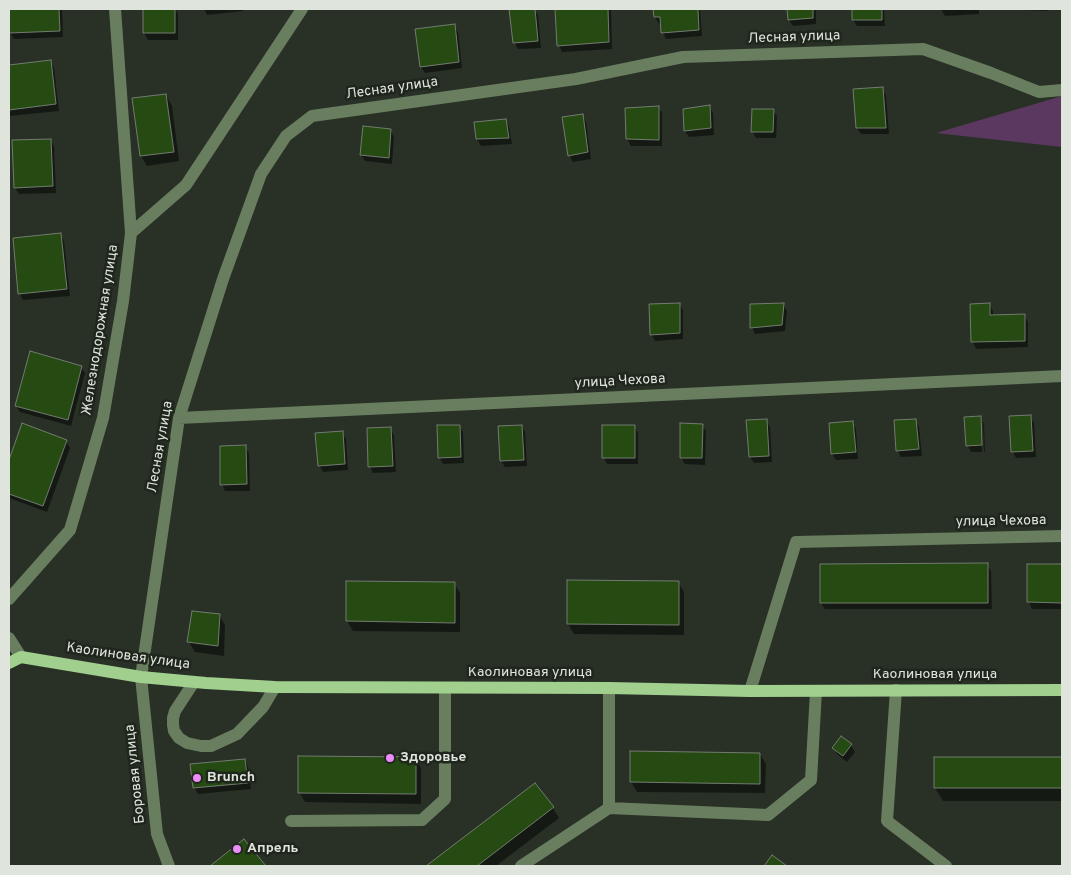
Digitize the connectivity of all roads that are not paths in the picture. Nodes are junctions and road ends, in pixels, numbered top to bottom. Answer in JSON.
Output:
{"nodes":[{"id":1,"x":115,"y":9,"type":"edge"},
{"id":2,"x":302,"y":9,"type":"edge"},
{"id":3,"x":1062,"y":90,"type":"edge"},
{"id":4,"x":131,"y":233,"type":"junction"},
{"id":5,"x":1062,"y":376,"type":"edge"},
{"id":6,"x":179,"y":418,"type":"junction"},
{"id":7,"x":1062,"y":536,"type":"edge"},
{"id":8,"x":9,"y":599,"type":"edge"},
{"id":9,"x":9,"y":638,"type":"edge"},
{"id":10,"x":21,"y":656,"type":"junction"},
{"id":11,"x":9,"y":663,"type":"edge"},
{"id":12,"x":141,"y":677,"type":"junction"},
{"id":13,"x":194,"y":682,"type":"junction"},
{"id":14,"x":275,"y":687,"type":"junction"},
{"id":15,"x":445,"y":688,"type":"junction"},
{"id":16,"x":609,"y":688,"type":"junction"},
{"id":17,"x":896,"y":690,"type":"junction"},
{"id":18,"x":1062,"y":690,"type":"edge"},
{"id":19,"x":750,"y":691,"type":"junction"},
{"id":20,"x":816,"y":691,"type":"junction"},
{"id":21,"x":608,"y":808,"type":"junction"},
{"id":22,"x":291,"y":821,"type":"dead end"},
{"id":23,"x":169,"y":866,"type":"edge"},
{"id":24,"x":521,"y":866,"type":"edge"},
{"id":25,"x":946,"y":866,"type":"edge"}],
"edges":[{"from":1,"to":4,"type":"street","name":"Железнодорожная улица"},
{"from":2,"to":4,"type":"street"},
{"from":3,"to":6,"type":"street","name":"Лесная улица"},
{"from":4,"to":8,"type":"street","name":"Железнодорожная улица"},
{"from":5,"to":6,"type":"street","name":"улица Чехова"},
{"from":6,"to":12,"type":"street","name":"Лесная улица"},
{"from":7,"to":19,"type":"street","name":"улица Чехова"},
{"from":9,"to":10,"type":"street"},
{"from":10,"to":11,"type":"main road"},
{"from":10,"to":12,"type":"main road","name":"Каолиновая улица"},
{"from":12,"to":13,"type":"main road","name":"Каолиновая улица"},
{"from":12,"to":23,"type":"street","name":"Боровая улица"},
{"from":13,"to":14,"type":"main road","name":"Каолиновая улица"},
{"from":13,"to":14,"type":"street"},
{"from":14,"to":15,"type":"main road","name":"Каолиновая улица"},
{"from":15,"to":16,"type":"main road","name":"Каолиновая улица"},
{"from":15,"to":22,"type":"street"},
{"from":16,"to":19,"type":"main road","name":"Каолиновая улица"},
{"from":16,"to":21,"type":"street"},
{"from":17,"to":18,"type":"main road","name":"Каолиновая улица"},
{"from":17,"to":20,"type":"main road","name":"Каолиновая улица"},
{"from":17,"to":25,"type":"street"},
{"from":19,"to":20,"type":"main road","name":"Каолиновая улица"},
{"from":20,"to":21,"type":"street"},
{"from":21,"to":24,"type":"street"}]}
